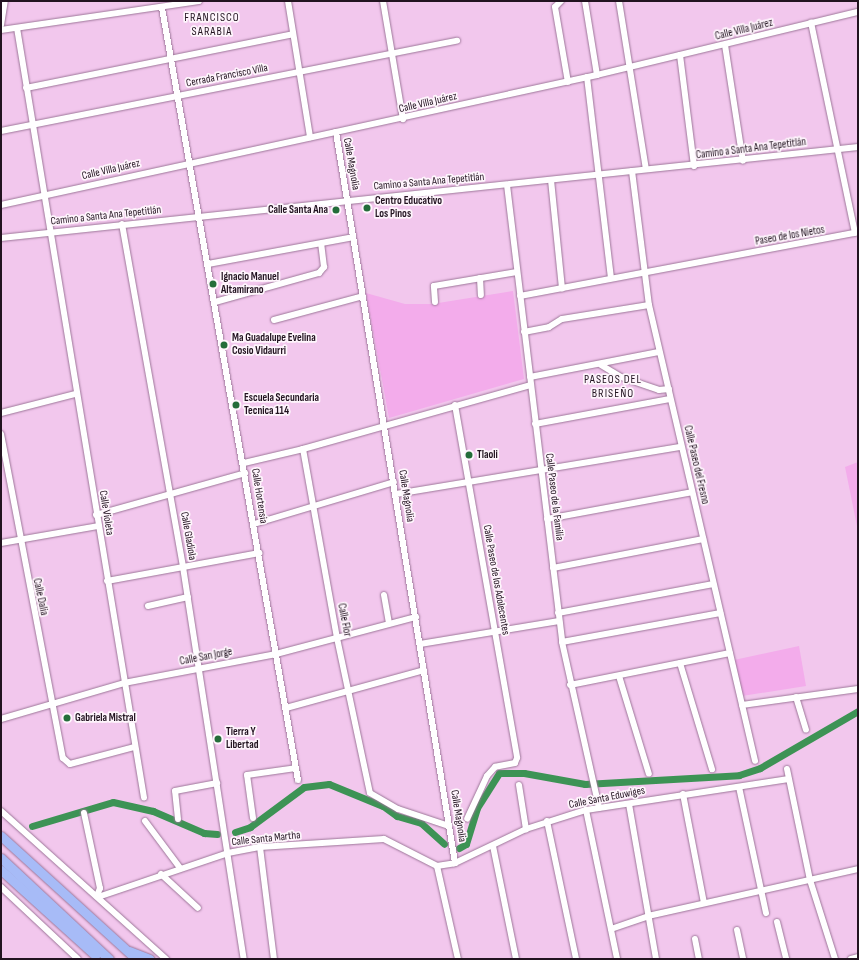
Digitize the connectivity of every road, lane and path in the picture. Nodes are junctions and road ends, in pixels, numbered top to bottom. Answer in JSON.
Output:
{"nodes":[{"id":1,"x":5,"y":1,"type":"edge"},
{"id":2,"x":199,"y":1,"type":"edge"},
{"id":3,"x":288,"y":1,"type":"edge"},
{"id":4,"x":383,"y":1,"type":"edge"},
{"id":5,"x":561,"y":1,"type":"edge"},
{"id":6,"x":584,"y":1,"type":"edge"},
{"id":7,"x":619,"y":1,"type":"edge"},
{"id":8,"x":162,"y":8,"type":"junction"},
{"id":9,"x":858,"y":12,"type":"edge"},
{"id":10,"x":811,"y":23,"type":"junction"},
{"id":11,"x":1,"y":25,"type":"edge"},
{"id":12,"x":17,"y":28,"type":"junction"},
{"id":13,"x":1,"y":30,"type":"edge"},
{"id":14,"x":293,"y":34,"type":"junction"},
{"id":15,"x":457,"y":41,"type":"dead end"},
{"id":16,"x":725,"y":45,"type":"junction"},
{"id":17,"x":391,"y":54,"type":"junction"},
{"id":18,"x":680,"y":55,"type":"junction"},
{"id":19,"x":171,"y":59,"type":"junction"},
{"id":20,"x":628,"y":68,"type":"junction"},
{"id":21,"x":299,"y":71,"type":"junction"},
{"id":22,"x":597,"y":75,"type":"junction"},
{"id":23,"x":587,"y":78,"type":"junction"},
{"id":24,"x":568,"y":82,"type":"junction"},
{"id":25,"x":26,"y":88,"type":"junction"},
{"id":26,"x":177,"y":96,"type":"junction"},
{"id":27,"x":403,"y":119,"type":"junction"},
{"id":28,"x":31,"y":125,"type":"junction"},
{"id":29,"x":1,"y":131,"type":"edge"},
{"id":30,"x":336,"y":132,"type":"junction"},
{"id":31,"x":310,"y":137,"type":"junction"},
{"id":32,"x":858,"y":147,"type":"edge"},
{"id":33,"x":839,"y":149,"type":"junction"},
{"id":34,"x":743,"y":161,"type":"junction"},
{"id":35,"x":190,"y":163,"type":"junction"},
{"id":36,"x":694,"y":166,"type":"junction"},
{"id":37,"x":646,"y":169,"type":"junction"},
{"id":38,"x":632,"y":171,"type":"junction"},
{"id":39,"x":600,"y":174,"type":"junction"},
{"id":40,"x":551,"y":180,"type":"junction"},
{"id":41,"x":507,"y":185,"type":"junction"},
{"id":42,"x":42,"y":196,"type":"junction"},
{"id":43,"x":347,"y":199,"type":"junction"},
{"id":44,"x":1,"y":205,"type":"edge"},
{"id":45,"x":199,"y":216,"type":"junction"},
{"id":46,"x":122,"y":224,"type":"junction"},
{"id":47,"x":48,"y":232,"type":"junction"},
{"id":48,"x":353,"y":237,"type":"junction"},
{"id":49,"x":1,"y":238,"type":"edge"},
{"id":50,"x":321,"y":244,"type":"junction"},
{"id":51,"x":208,"y":264,"type":"junction"},
{"id":52,"x":642,"y":270,"type":"junction"},
{"id":53,"x":517,"y":272,"type":"junction"},
{"id":54,"x":612,"y":277,"type":"junction"},
{"id":55,"x":480,"y":278,"type":"junction"},
{"id":56,"x":562,"y":288,"type":"junction"},
{"id":57,"x":481,"y":295,"type":"dead end"},
{"id":58,"x":363,"y":296,"type":"junction"},
{"id":59,"x":520,"y":296,"type":"junction"},
{"id":60,"x":214,"y":302,"type":"junction"},
{"id":61,"x":435,"y":302,"type":"dead end"},
{"id":62,"x":648,"y":305,"type":"junction"},
{"id":63,"x":274,"y":320,"type":"dead end"},
{"id":64,"x":524,"y":332,"type":"junction"},
{"id":65,"x":659,"y":352,"type":"junction"},
{"id":66,"x":601,"y":365,"type":"junction"},
{"id":67,"x":530,"y":377,"type":"junction"},
{"id":68,"x":530,"y":385,"type":"junction"},
{"id":69,"x":668,"y":389,"type":"junction"},
{"id":70,"x":75,"y":394,"type":"junction"},
{"id":71,"x":670,"y":399,"type":"junction"},
{"id":72,"x":455,"y":405,"type":"junction"},
{"id":73,"x":1,"y":413,"type":"edge"},
{"id":74,"x":535,"y":424,"type":"junction"},
{"id":75,"x":385,"y":426,"type":"junction"},
{"id":76,"x":1,"y":434,"type":"edge"},
{"id":77,"x":681,"y":447,"type":"junction"},
{"id":78,"x":303,"y":450,"type":"junction"},
{"id":79,"x":244,"y":462,"type":"junction"},
{"id":80,"x":541,"y":471,"type":"junction"},
{"id":81,"x":245,"y":473,"type":"junction"},
{"id":82,"x":468,"y":481,"type":"junction"},
{"id":83,"x":394,"y":482,"type":"junction"},
{"id":84,"x":170,"y":492,"type":"junction"},
{"id":85,"x":692,"y":492,"type":"junction"},
{"id":86,"x":396,"y":494,"type":"junction"},
{"id":87,"x":312,"y":506,"type":"junction"},
{"id":88,"x":96,"y":515,"type":"junction"},
{"id":89,"x":547,"y":519,"type":"junction"},
{"id":90,"x":254,"y":524,"type":"junction"},
{"id":91,"x":98,"y":526,"type":"junction"},
{"id":92,"x":703,"y":539,"type":"junction"},
{"id":93,"x":18,"y":540,"type":"junction"},
{"id":94,"x":1,"y":543,"type":"edge"},
{"id":95,"x":259,"y":553,"type":"junction"},
{"id":96,"x":183,"y":567,"type":"junction"},
{"id":97,"x":553,"y":568,"type":"junction"},
{"id":98,"x":107,"y":581,"type":"junction"},
{"id":99,"x":713,"y":584,"type":"junction"},
{"id":100,"x":384,"y":595,"type":"dead end"},
{"id":101,"x":188,"y":597,"type":"junction"},
{"id":102,"x":148,"y":606,"type":"dead end"},
{"id":103,"x":558,"y":613,"type":"junction"},
{"id":104,"x":720,"y":613,"type":"junction"},
{"id":105,"x":416,"y":617,"type":"junction"},
{"id":106,"x":559,"y":621,"type":"junction"},
{"id":107,"x":389,"y":624,"type":"junction"},
{"id":108,"x":494,"y":632,"type":"junction"},
{"id":109,"x":337,"y":638,"type":"junction"},
{"id":110,"x":562,"y":642,"type":"junction"},
{"id":111,"x":420,"y":644,"type":"junction"},
{"id":112,"x":730,"y":653,"type":"junction"},
{"id":113,"x":276,"y":654,"type":"junction"},
{"id":114,"x":680,"y":663,"type":"junction"},
{"id":115,"x":199,"y":669,"type":"junction"},
{"id":116,"x":424,"y":670,"type":"junction"},
{"id":117,"x":619,"y":676,"type":"junction"},
{"id":118,"x":124,"y":684,"type":"junction"},
{"id":119,"x":570,"y":685,"type":"junction"},
{"id":120,"x":858,"y":689,"type":"edge"},
{"id":121,"x":347,"y":690,"type":"junction"},
{"id":122,"x":796,"y":697,"type":"junction"},
{"id":123,"x":52,"y":704,"type":"junction"},
{"id":124,"x":742,"y":705,"type":"junction"},
{"id":125,"x":286,"y":708,"type":"junction"},
{"id":126,"x":1,"y":719,"type":"edge"},
{"id":127,"x":806,"y":730,"type":"dead end"},
{"id":128,"x":134,"y":747,"type":"junction"},
{"id":129,"x":755,"y":760,"type":"dead end"},
{"id":130,"x":296,"y":768,"type":"junction"},
{"id":131,"x":712,"y":769,"type":"dead end"},
{"id":132,"x":787,"y":769,"type":"dead end"},
{"id":133,"x":649,"y":774,"type":"dead end"},
{"id":134,"x":788,"y":779,"type":"junction"},
{"id":135,"x":298,"y":780,"type":"dead end"},
{"id":136,"x":217,"y":783,"type":"junction"},
{"id":137,"x":519,"y":785,"type":"dead end"},
{"id":138,"x":739,"y":787,"type":"junction"},
{"id":139,"x":684,"y":794,"type":"junction"},
{"id":140,"x":144,"y":798,"type":"dead end"},
{"id":141,"x":628,"y":804,"type":"junction"},
{"id":142,"x":599,"y":808,"type":"junction"},
{"id":143,"x":586,"y":810,"type":"junction"},
{"id":144,"x":1,"y":811,"type":"edge"},
{"id":145,"x":84,"y":813,"type":"dead end"},
{"id":146,"x":253,"y":818,"type":"dead end"},
{"id":147,"x":178,"y":819,"type":"dead end"},
{"id":148,"x":467,"y":819,"type":"dead end"},
{"id":149,"x":145,"y":821,"type":"dead end"},
{"id":150,"x":547,"y":821,"type":"junction"},
{"id":151,"x":449,"y":826,"type":"junction"},
{"id":152,"x":526,"y":829,"type":"junction"},
{"id":153,"x":1,"y":836,"type":"edge"},
{"id":154,"x":493,"y":846,"type":"junction"},
{"id":155,"x":260,"y":847,"type":"junction"},
{"id":156,"x":228,"y":853,"type":"junction"},
{"id":157,"x":1,"y":858,"type":"edge"},
{"id":158,"x":455,"y":863,"type":"junction"},
{"id":159,"x":437,"y":866,"type":"junction"},
{"id":160,"x":180,"y":868,"type":"junction"},
{"id":161,"x":858,"y":869,"type":"edge"},
{"id":162,"x":1,"y":870,"type":"edge"},
{"id":163,"x":161,"y":874,"type":"junction"},
{"id":164,"x":810,"y":880,"type":"junction"},
{"id":165,"x":1,"y":887,"type":"edge"},
{"id":166,"x":761,"y":891,"type":"junction"},
{"id":167,"x":97,"y":896,"type":"junction"},
{"id":168,"x":704,"y":903,"type":"junction"},
{"id":169,"x":198,"y":908,"type":"dead end"},
{"id":170,"x":766,"y":913,"type":"dead end"},
{"id":171,"x":648,"y":916,"type":"junction"},
{"id":172,"x":777,"y":922,"type":"dead end"},
{"id":173,"x":611,"y":928,"type":"junction"},
{"id":174,"x":737,"y":930,"type":"dead end"},
{"id":175,"x":695,"y":939,"type":"dead end"},
{"id":176,"x":78,"y":940,"type":"junction"},
{"id":177,"x":126,"y":949,"type":"junction"},
{"id":178,"x":858,"y":957,"type":"edge"},
{"id":179,"x":78,"y":959,"type":"edge"},
{"id":180,"x":94,"y":959,"type":"edge"},
{"id":181,"x":100,"y":959,"type":"edge"},
{"id":182,"x":109,"y":959,"type":"edge"},
{"id":183,"x":136,"y":959,"type":"edge"},
{"id":184,"x":150,"y":959,"type":"edge"},
{"id":185,"x":166,"y":959,"type":"edge"},
{"id":186,"x":244,"y":959,"type":"edge"},
{"id":187,"x":274,"y":959,"type":"edge"},
{"id":188,"x":458,"y":959,"type":"edge"},
{"id":189,"x":516,"y":959,"type":"edge"},
{"id":190,"x":576,"y":959,"type":"edge"},
{"id":191,"x":617,"y":959,"type":"edge"},
{"id":192,"x":656,"y":959,"type":"edge"},
{"id":193,"x":699,"y":959,"type":"edge"},
{"id":194,"x":743,"y":959,"type":"edge"},
{"id":195,"x":786,"y":959,"type":"edge"},
{"id":196,"x":834,"y":959,"type":"edge"},
{"id":197,"x":851,"y":959,"type":"edge"}],
"edges":[{"from":1,"to":11,"type":"street"},
{"from":2,"to":8,"type":"street"},
{"from":3,"to":14,"type":"street"},
{"from":4,"to":17,"type":"street"},
{"from":5,"to":24,"type":"street"},
{"from":6,"to":22,"type":"street"},
{"from":7,"to":20,"type":"street"},
{"from":8,"to":12,"type":"street"},
{"from":8,"to":19,"type":"street","name":"Calle Hortensia"},
{"from":9,"to":10,"type":"street","name":"Calle Villa Juárez"},
{"from":10,"to":16,"type":"street","name":"Calle Villa Juárez"},
{"from":10,"to":33,"type":"street","name":"Paseo de los Nietos"},
{"from":12,"to":13,"type":"street"},
{"from":12,"to":25,"type":"street","name":"Calle Violeta"},
{"from":14,"to":19,"type":"street"},
{"from":14,"to":21,"type":"street"},
{"from":15,"to":17,"type":"street","name":"Cerrada Francisco Villa"},
{"from":16,"to":18,"type":"street","name":"Calle Villa Juárez"},
{"from":16,"to":34,"type":"street"},
{"from":17,"to":21,"type":"street","name":"Cerrada Francisco Villa"},
{"from":17,"to":27,"type":"street"},
{"from":18,"to":20,"type":"street","name":"Calle Villa Juárez"},
{"from":18,"to":36,"type":"street"},
{"from":19,"to":25,"type":"street"},
{"from":19,"to":26,"type":"street","name":"Calle Hortensia"},
{"from":20,"to":22,"type":"street","name":"Calle Villa Juárez"},
{"from":20,"to":37,"type":"street"},
{"from":21,"to":26,"type":"street","name":"Cerrada Francisco Villa"},
{"from":21,"to":31,"type":"street"},
{"from":22,"to":23,"type":"street","name":"Calle Villa Juárez"},
{"from":23,"to":24,"type":"street","name":"Calle Villa Juárez"},
{"from":23,"to":39,"type":"street"},
{"from":24,"to":27,"type":"street","name":"Calle Villa Juárez"},
{"from":25,"to":28,"type":"street","name":"Calle Violeta"},
{"from":26,"to":28,"type":"street","name":"Cerrada Francisco Villa"},
{"from":26,"to":35,"type":"street","name":"Calle Hortensia"},
{"from":27,"to":30,"type":"street","name":"Calle Villa Juárez"},
{"from":28,"to":29,"type":"street","name":"Cerrada Francisco Villa"},
{"from":28,"to":42,"type":"street","name":"Calle Violeta"},
{"from":30,"to":31,"type":"street","name":"Calle Villa Juárez"},
{"from":30,"to":43,"type":"street","name":"Calle Magnolia"},
{"from":31,"to":35,"type":"street","name":"Calle Villa Juárez"},
{"from":32,"to":33,"type":"street","name":"Camino a Santa Ana Tepetitlán"},
{"from":33,"to":34,"type":"street","name":"Camino a Santa Ana Tepetitlán"},
{"from":33,"to":52,"type":"street","name":"Paseo de los Nietos"},
{"from":34,"to":36,"type":"street","name":"Camino a Santa Ana Tepetitlán"},
{"from":35,"to":42,"type":"street","name":"Calle Villa Juárez"},
{"from":35,"to":45,"type":"street","name":"Calle Hortensia"},
{"from":36,"to":37,"type":"street","name":"Camino a Santa Ana Tepetitlán"},
{"from":37,"to":38,"type":"street","name":"Camino a Santa Ana Tepetitlán"},
{"from":38,"to":39,"type":"street","name":"Camino a Santa Ana Tepetitlán"},
{"from":38,"to":52,"type":"street","name":"Calle Paseo del Fresno"},
{"from":39,"to":40,"type":"street","name":"Camino a Santa Ana Tepetitlán"},
{"from":39,"to":54,"type":"street"},
{"from":40,"to":41,"type":"street","name":"Camino a Santa Ana Tepetitlán"},
{"from":40,"to":56,"type":"street"},
{"from":41,"to":43,"type":"street","name":"Camino a Santa Ana Tepetitlán"},
{"from":41,"to":53,"type":"street","name":"Calle Paseo de la Familia"},
{"from":42,"to":44,"type":"street","name":"Calle Villa Juárez"},
{"from":42,"to":47,"type":"street","name":"Calle Violeta"},
{"from":43,"to":45,"type":"street","name":"Camino a Santa Ana Tepetitlán"},
{"from":43,"to":48,"type":"street","name":"Calle Magnolia"},
{"from":45,"to":46,"type":"street","name":"Camino a Santa Ana Tepetitlán"},
{"from":45,"to":51,"type":"street","name":"Calle Hortensia"},
{"from":46,"to":47,"type":"street","name":"Camino a Santa Ana Tepetitlán"},
{"from":46,"to":84,"type":"street","name":"Calle Gladiola"},
{"from":47,"to":49,"type":"street","name":"Camino a Santa Ana Tepetitlán"},
{"from":47,"to":70,"type":"street","name":"Calle Violeta"},
{"from":48,"to":50,"type":"street"},
{"from":48,"to":58,"type":"street","name":"Calle Magnolia"},
{"from":50,"to":51,"type":"street"},
{"from":50,"to":60,"type":"street"},
{"from":51,"to":60,"type":"street","name":"Calle Hortensia"},
{"from":52,"to":54,"type":"street","name":"Paseo de los Nietos"},
{"from":52,"to":62,"type":"street","name":"Calle Paseo del Fresno"},
{"from":53,"to":55,"type":"street"},
{"from":53,"to":59,"type":"street","name":"Calle Paseo de la Familia"},
{"from":54,"to":56,"type":"street","name":"Paseo de los Nietos"},
{"from":55,"to":57,"type":"street"},
{"from":55,"to":61,"type":"street"},
{"from":56,"to":59,"type":"street","name":"Paseo de los Nietos"},
{"from":58,"to":63,"type":"street"},
{"from":58,"to":75,"type":"street","name":"Calle Magnolia"},
{"from":59,"to":64,"type":"street","name":"Calle Paseo de la Familia"},
{"from":60,"to":79,"type":"street","name":"Calle Hortensia"},
{"from":62,"to":64,"type":"street"},
{"from":62,"to":65,"type":"street","name":"Calle Paseo del Fresno"},
{"from":64,"to":67,"type":"street","name":"Calle Paseo de la Familia"},
{"from":65,"to":66,"type":"street"},
{"from":65,"to":69,"type":"street","name":"Calle Paseo del Fresno"},
{"from":66,"to":67,"type":"street"},
{"from":66,"to":69,"type":"street"},
{"from":67,"to":68,"type":"street","name":"Calle Paseo de la Familia"},
{"from":68,"to":72,"type":"street"},
{"from":68,"to":74,"type":"street","name":"Calle Paseo de la Familia"},
{"from":69,"to":71,"type":"street","name":"Calle Paseo del Fresno"},
{"from":70,"to":73,"type":"street"},
{"from":70,"to":88,"type":"street","name":"Calle Violeta"},
{"from":71,"to":74,"type":"street"},
{"from":71,"to":77,"type":"street","name":"Calle Paseo del Fresno"},
{"from":72,"to":75,"type":"street"},
{"from":72,"to":82,"type":"street","name":"Calle Paseo de los Adolecentes"},
{"from":74,"to":80,"type":"street","name":"Calle Paseo de la Familia"},
{"from":75,"to":78,"type":"street"},
{"from":75,"to":83,"type":"street","name":"Calle Magnolia"},
{"from":76,"to":93,"type":"street","name":"Calle Dalia"},
{"from":77,"to":80,"type":"street"},
{"from":77,"to":85,"type":"street","name":"Calle Paseo del Fresno"},
{"from":78,"to":79,"type":"street"},
{"from":78,"to":87,"type":"street","name":"Calle Flor"},
{"from":79,"to":81,"type":"street","name":"Calle Hortensia"},
{"from":80,"to":82,"type":"street"},
{"from":80,"to":89,"type":"street","name":"Calle Paseo de la Familia"},
{"from":81,"to":84,"type":"street"},
{"from":81,"to":90,"type":"street","name":"Calle Hortensia"},
{"from":82,"to":86,"type":"street"},
{"from":82,"to":108,"type":"street","name":"Calle Paseo de los Adolecentes"},
{"from":83,"to":86,"type":"street","name":"Calle Magnolia"},
{"from":83,"to":87,"type":"street"},
{"from":84,"to":88,"type":"street"},
{"from":84,"to":96,"type":"street","name":"Calle Gladiola"},
{"from":85,"to":89,"type":"street"},
{"from":85,"to":92,"type":"street","name":"Calle Paseo del Fresno"},
{"from":86,"to":105,"type":"street","name":"Calle Magnolia"},
{"from":87,"to":90,"type":"street"},
{"from":87,"to":109,"type":"street","name":"Calle Flor"},
{"from":88,"to":91,"type":"street","name":"Calle Violeta"},
{"from":89,"to":97,"type":"street","name":"Calle Paseo de la Familia"},
{"from":90,"to":95,"type":"street","name":"Calle Hortensia"},
{"from":91,"to":93,"type":"street"},
{"from":91,"to":98,"type":"street","name":"Calle Violeta"},
{"from":92,"to":97,"type":"street"},
{"from":92,"to":99,"type":"street","name":"Calle Paseo del Fresno"},
{"from":93,"to":94,"type":"street"},
{"from":93,"to":123,"type":"street","name":"Calle Dalia"},
{"from":95,"to":96,"type":"street"},
{"from":95,"to":113,"type":"street","name":"Calle Hortensia"},
{"from":96,"to":98,"type":"street"},
{"from":96,"to":101,"type":"street","name":"Calle Gladiola"},
{"from":97,"to":103,"type":"street","name":"Calle Paseo de la Familia"},
{"from":98,"to":118,"type":"street","name":"Calle Violeta"},
{"from":99,"to":103,"type":"street"},
{"from":99,"to":104,"type":"street","name":"Calle Paseo del Fresno"},
{"from":100,"to":107,"type":"street"},
{"from":101,"to":102,"type":"street"},
{"from":101,"to":115,"type":"street","name":"Calle Gladiola"},
{"from":103,"to":106,"type":"street","name":"Calle Paseo de la Familia"},
{"from":104,"to":110,"type":"street"},
{"from":104,"to":112,"type":"street","name":"Calle Paseo del Fresno"},
{"from":105,"to":107,"type":"street","name":"Calle San Jorge"},
{"from":105,"to":111,"type":"street","name":"Calle Magnolia"},
{"from":106,"to":108,"type":"street"},
{"from":106,"to":110,"type":"street","name":"Calle Paseo de la Familia"},
{"from":107,"to":109,"type":"street","name":"Calle San Jorge"},
{"from":108,"to":111,"type":"street"},
{"from":108,"to":148,"type":"street","name":"Calle Paseo de los Adolecentes"},
{"from":109,"to":113,"type":"street","name":"Calle San Jorge"},
{"from":109,"to":121,"type":"street","name":"Calle Flor"},
{"from":110,"to":119,"type":"street","name":"Calle Paseo de la Familia"},
{"from":111,"to":116,"type":"street","name":"Calle Magnolia"},
{"from":112,"to":114,"type":"street"},
{"from":112,"to":124,"type":"street","name":"Calle Paseo del Fresno"},
{"from":113,"to":115,"type":"street","name":"Calle San Jorge"},
{"from":113,"to":125,"type":"street","name":"Calle Hortensia"},
{"from":114,"to":117,"type":"street"},
{"from":114,"to":131,"type":"street"},
{"from":115,"to":118,"type":"street","name":"Calle San Jorge"},
{"from":115,"to":136,"type":"street","name":"Calle Gladiola"},
{"from":116,"to":121,"type":"street"},
{"from":116,"to":151,"type":"street","name":"Calle Magnolia"},
{"from":117,"to":119,"type":"street"},
{"from":117,"to":133,"type":"street"},
{"from":118,"to":123,"type":"street","name":"Calle San Jorge"},
{"from":118,"to":128,"type":"street","name":"Calle Violeta"},
{"from":119,"to":142,"type":"street","name":"Calle Paseo de la Familia"},
{"from":120,"to":122,"type":"street"},
{"from":121,"to":125,"type":"street"},
{"from":121,"to":151,"type":"street","name":"Calle Flor"},
{"from":122,"to":124,"type":"street"},
{"from":122,"to":127,"type":"street"},
{"from":123,"to":126,"type":"street","name":"Calle San Jorge"},
{"from":123,"to":128,"type":"street","name":"Calle Dalia"},
{"from":124,"to":129,"type":"street","name":"Calle Paseo del Fresno"},
{"from":125,"to":130,"type":"street","name":"Calle Hortensia"},
{"from":128,"to":140,"type":"street","name":"Calle Violeta"},
{"from":130,"to":135,"type":"street","name":"Calle Hortensia"},
{"from":130,"to":146,"type":"street"},
{"from":132,"to":134,"type":"street"},
{"from":134,"to":138,"type":"street","name":"Calle Santa Eduwiges"},
{"from":134,"to":164,"type":"street"},
{"from":136,"to":147,"type":"street"},
{"from":136,"to":156,"type":"street","name":"Calle Gladiola"},
{"from":137,"to":152,"type":"street"},
{"from":138,"to":139,"type":"street","name":"Calle Santa Eduwiges"},
{"from":138,"to":166,"type":"street"},
{"from":139,"to":141,"type":"street","name":"Calle Santa Eduwiges"},
{"from":139,"to":168,"type":"street"},
{"from":141,"to":142,"type":"street","name":"Calle Santa Eduwiges"},
{"from":141,"to":171,"type":"street"},
{"from":142,"to":143,"type":"street","name":"Calle Santa Eduwiges"},
{"from":143,"to":150,"type":"street","name":"Calle Santa Eduwiges"},
{"from":143,"to":173,"type":"street"},
{"from":144,"to":167,"type":"street"},
{"from":145,"to":167,"type":"street"},
{"from":149,"to":160,"type":"street"},
{"from":150,"to":152,"type":"street","name":"Calle Santa Eduwiges"},
{"from":150,"to":190,"type":"street"},
{"from":151,"to":158,"type":"street","name":"Calle Magnolia"},
{"from":152,"to":154,"type":"street","name":"Calle Santa Eduwiges"},
{"from":153,"to":177,"type":"highway"},
{"from":154,"to":158,"type":"street","name":"Calle Santa Eduwiges"},
{"from":154,"to":189,"type":"street"},
{"from":155,"to":156,"type":"street","name":"Calle Santa Martha"},
{"from":155,"to":159,"type":"street","name":"Calle Santa Martha"},
{"from":155,"to":187,"type":"street"},
{"from":156,"to":160,"type":"street","name":"Calle Santa Martha"},
{"from":156,"to":186,"type":"street","name":"Calle Gladiola"},
{"from":157,"to":182,"type":"highway"},
{"from":158,"to":159,"type":"street","name":"Calle Santa Eduwiges"},
{"from":159,"to":188,"type":"street"},
{"from":160,"to":163,"type":"street","name":"Calle Santa Martha"},
{"from":161,"to":164,"type":"street"},
{"from":162,"to":176,"type":"highway"},
{"from":163,"to":167,"type":"street","name":"Calle Santa Martha"},
{"from":163,"to":169,"type":"street"},
{"from":164,"to":166,"type":"street"},
{"from":164,"to":196,"type":"street"},
{"from":165,"to":179,"type":"street"},
{"from":166,"to":168,"type":"street"},
{"from":166,"to":170,"type":"street"},
{"from":167,"to":185,"type":"street"},
{"from":168,"to":171,"type":"street"},
{"from":171,"to":173,"type":"street"},
{"from":171,"to":192,"type":"street"},
{"from":172,"to":195,"type":"street"},
{"from":173,"to":191,"type":"street"},
{"from":174,"to":194,"type":"street"},
{"from":175,"to":193,"type":"street"},
{"from":176,"to":180,"type":"highway"},
{"from":176,"to":181,"type":"highway"},
{"from":177,"to":183,"type":"highway"},
{"from":177,"to":184,"type":"highway"},
{"from":178,"to":197,"type":"street"}]}
